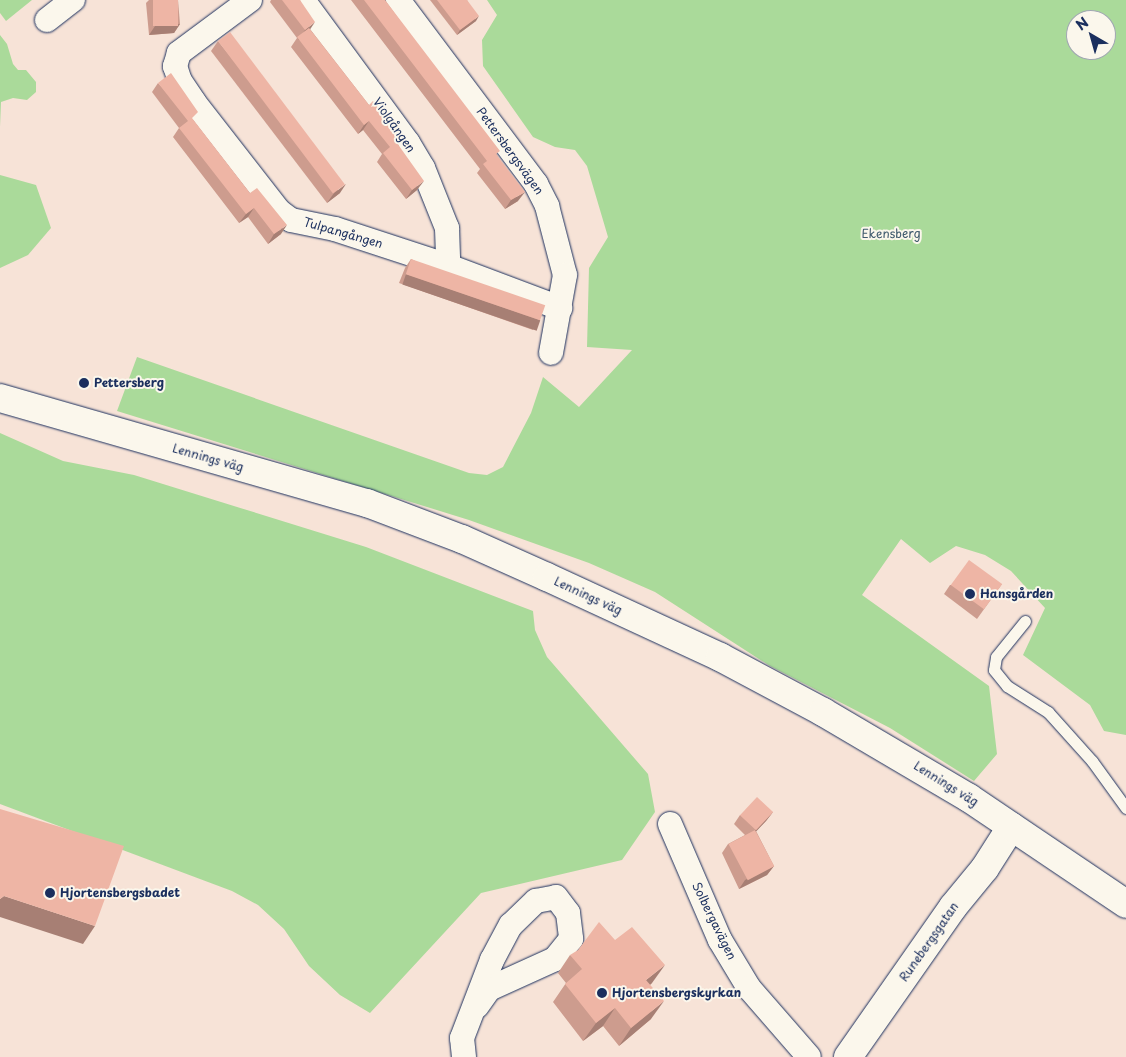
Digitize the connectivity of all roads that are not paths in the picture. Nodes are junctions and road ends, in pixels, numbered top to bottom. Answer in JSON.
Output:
{"nodes":[{"id":1,"x":73,"y":0,"type":"edge"},
{"id":2,"x":250,"y":0,"type":"edge"},
{"id":3,"x":302,"y":0,"type":"edge"},
{"id":4,"x":398,"y":0,"type":"edge"},
{"id":5,"x":47,"y":20,"type":"dead end"},
{"id":6,"x":448,"y":266,"type":"junction"},
{"id":7,"x":560,"y":308,"type":"junction"},
{"id":8,"x":551,"y":353,"type":"dead end"},
{"id":9,"x":0,"y":398,"type":"edge"},
{"id":10,"x":1025,"y":621,"type":"dead end"},
{"id":11,"x":1126,"y":808,"type":"edge"},
{"id":12,"x":670,"y":824,"type":"dead end"},
{"id":13,"x":1011,"y":827,"type":"junction"},
{"id":14,"x":1126,"y":904,"type":"edge"},
{"id":15,"x":477,"y":1006,"type":"junction"},
{"id":16,"x":858,"y":1054,"type":"edge"},
{"id":17,"x":464,"y":1057,"type":"edge"},
{"id":18,"x":809,"y":1057,"type":"edge"}],
"edges":[{"from":1,"to":5,"type":"street"},
{"from":2,"to":6,"type":"street","name":"Tulpangången"},
{"from":3,"to":6,"type":"street","name":"Violgången"},
{"from":4,"to":7,"type":"street","name":"Pettersbergsvägen"},
{"from":6,"to":7,"type":"street","name":"Tulpangången"},
{"from":7,"to":8,"type":"street","name":"Pettersbergsvägen"},
{"from":9,"to":13,"type":"main road","name":"Lennings väg"},
{"from":10,"to":11,"type":"lane"},
{"from":12,"to":18,"type":"street","name":"Solbergavägen"},
{"from":13,"to":14,"type":"main road","name":"Lennings väg"},
{"from":13,"to":16,"type":"main road","name":"Runebergsgatan"},
{"from":15,"to":15,"type":"street"},
{"from":15,"to":17,"type":"street"}]}
